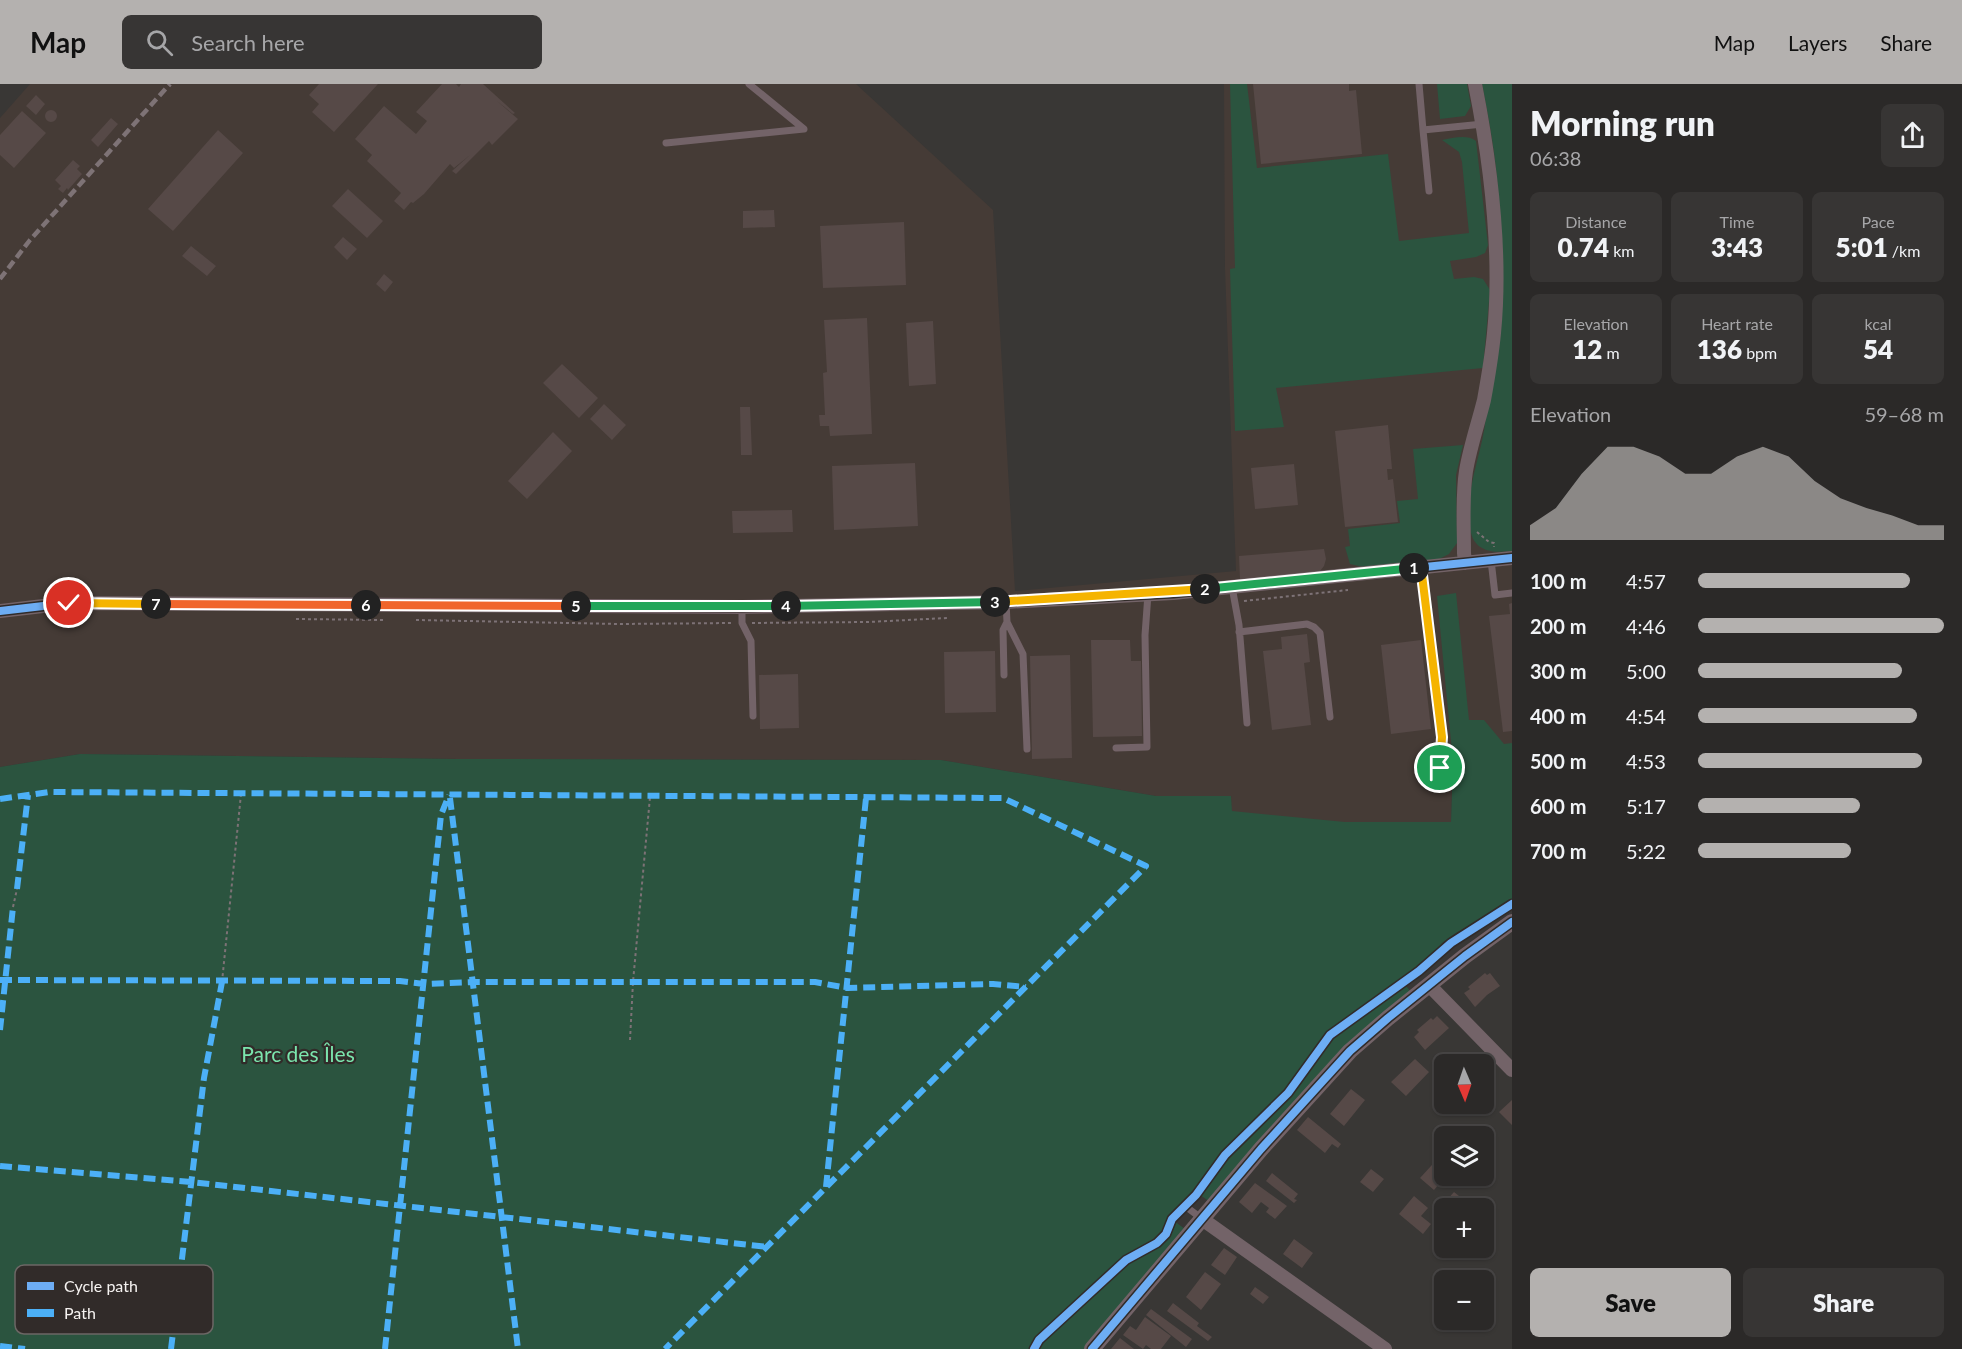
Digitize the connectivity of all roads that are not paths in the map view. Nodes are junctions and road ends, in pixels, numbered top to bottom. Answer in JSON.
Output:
{"nodes":[{"id":1,"x":748,"y":84,"type":"edge"},
{"id":2,"x":1419,"y":84,"type":"edge"},
{"id":3,"x":1475,"y":84,"type":"edge"},
{"id":4,"x":1483,"y":124,"type":"junction"},
{"id":5,"x":1423,"y":130,"type":"junction"},
{"id":6,"x":666,"y":143,"type":"dead end"},
{"id":7,"x":1429,"y":191,"type":"dead end"},
{"id":8,"x":1512,"y":558,"type":"edge"},
{"id":9,"x":1491,"y":560,"type":"junction"},
{"id":10,"x":1466,"y":563,"type":"junction"},
{"id":11,"x":1421,"y":567,"type":"junction"},
{"id":12,"x":1232,"y":587,"type":"junction"},
{"id":13,"x":1512,"y":593,"type":"edge"},
{"id":14,"x":1148,"y":594,"type":"junction"},
{"id":15,"x":1006,"y":602,"type":"junction"},
{"id":16,"x":742,"y":607,"type":"junction"},
{"id":17,"x":0,"y":611,"type":"edge"},
{"id":18,"x":1007,"y":622,"type":"junction"},
{"id":19,"x":1239,"y":632,"type":"junction"},
{"id":20,"x":1004,"y":675,"type":"dead end"},
{"id":21,"x":753,"y":716,"type":"dead end"},
{"id":22,"x":1330,"y":717,"type":"dead end"},
{"id":23,"x":1247,"y":723,"type":"dead end"},
{"id":24,"x":1116,"y":748,"type":"dead end"},
{"id":25,"x":1027,"y":749,"type":"dead end"},
{"id":26,"x":1440,"y":768,"type":"dead end"},
{"id":27,"x":1512,"y":922,"type":"edge"},
{"id":28,"x":1429,"y":985,"type":"junction"},
{"id":29,"x":1512,"y":1070,"type":"edge"},
{"id":30,"x":1195,"y":1214,"type":"junction"},
{"id":31,"x":1092,"y":1349,"type":"edge"},
{"id":32,"x":1385,"y":1349,"type":"edge"}],
"edges":[{"from":1,"to":6,"type":"lane"},
{"from":2,"to":5,"type":"lane"},
{"from":3,"to":4,"type":"street"},
{"from":4,"to":5,"type":"lane"},
{"from":4,"to":10,"type":"street"},
{"from":5,"to":7,"type":"lane"},
{"from":8,"to":9,"type":"street"},
{"from":9,"to":10,"type":"street"},
{"from":9,"to":13,"type":"lane"},
{"from":10,"to":11,"type":"street"},
{"from":11,"to":12,"type":"street"},
{"from":11,"to":26,"type":"lane"},
{"from":12,"to":14,"type":"street"},
{"from":12,"to":19,"type":"lane"},
{"from":14,"to":15,"type":"street"},
{"from":14,"to":24,"type":"lane"},
{"from":15,"to":16,"type":"street"},
{"from":15,"to":18,"type":"lane"},
{"from":16,"to":17,"type":"street"},
{"from":16,"to":21,"type":"lane"},
{"from":18,"to":20,"type":"lane"},
{"from":18,"to":25,"type":"lane"},
{"from":19,"to":22,"type":"lane"},
{"from":19,"to":23,"type":"lane"},
{"from":27,"to":28,"type":"street"},
{"from":28,"to":29,"type":"street"},
{"from":28,"to":30,"type":"street"},
{"from":30,"to":31,"type":"street"},
{"from":30,"to":32,"type":"street"}]}
